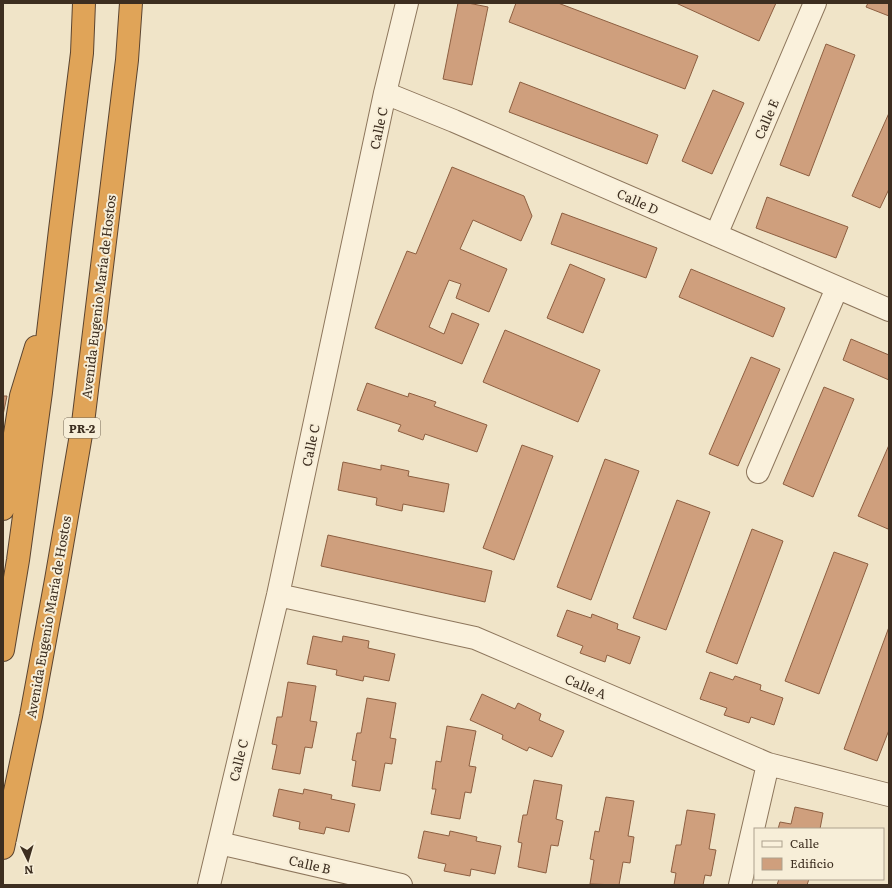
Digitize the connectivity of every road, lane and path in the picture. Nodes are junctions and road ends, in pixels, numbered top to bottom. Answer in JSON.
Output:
{"nodes":[{"id":1,"x":84,"y":3,"type":"edge"},
{"id":2,"x":130,"y":3,"type":"edge"},
{"id":3,"x":406,"y":3,"type":"edge"},
{"id":4,"x":816,"y":3,"type":"edge"},
{"id":5,"x":385,"y":93,"type":"junction"},
{"id":6,"x":716,"y":235,"type":"junction"},
{"id":7,"x":837,"y":288,"type":"junction"},
{"id":8,"x":52,"y":297,"type":"junction"},
{"id":9,"x":889,"y":310,"type":"edge"},
{"id":10,"x":758,"y":472,"type":"dead end"},
{"id":11,"x":3,"y":509,"type":"edge"},
{"id":12,"x":278,"y":595,"type":"junction"},
{"id":13,"x":3,"y":650,"type":"edge"},
{"id":14,"x":768,"y":764,"type":"junction"},
{"id":15,"x":889,"y":795,"type":"edge"},
{"id":16,"x":219,"y":843,"type":"junction"},
{"id":17,"x":3,"y":848,"type":"edge"},
{"id":18,"x":209,"y":885,"type":"edge"},
{"id":19,"x":401,"y":885,"type":"edge"},
{"id":20,"x":740,"y":885,"type":"edge"}],
"edges":[{"from":1,"to":8,"type":"highway"},
{"from":2,"to":17,"type":"highway","name":"Avenida Eugenio María de Hostos","number":"PR-2"},
{"from":3,"to":5,"type":"street","name":"Calle C"},
{"from":4,"to":6,"type":"street","name":"Calle E"},
{"from":5,"to":6,"type":"street","name":"Calle D"},
{"from":5,"to":12,"type":"street","name":"Calle C"},
{"from":6,"to":7,"type":"street","name":"Calle D"},
{"from":7,"to":9,"type":"street","name":"Calle D"},
{"from":7,"to":10,"type":"street"},
{"from":8,"to":11,"type":"highway"},
{"from":8,"to":13,"type":"highway"},
{"from":12,"to":14,"type":"street","name":"Calle A"},
{"from":12,"to":16,"type":"street","name":"Calle C"},
{"from":14,"to":15,"type":"street","name":"Calle A"},
{"from":14,"to":20,"type":"street"},
{"from":16,"to":18,"type":"street","name":"Calle C"},
{"from":16,"to":19,"type":"street","name":"Calle B"}]}
